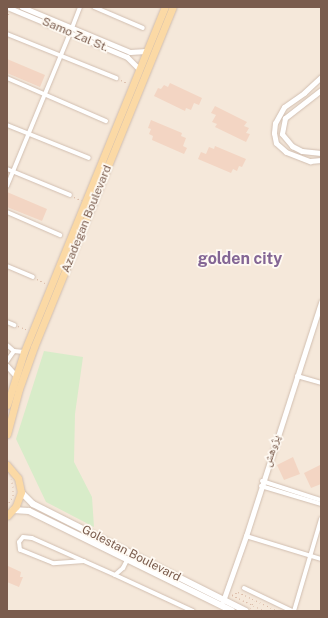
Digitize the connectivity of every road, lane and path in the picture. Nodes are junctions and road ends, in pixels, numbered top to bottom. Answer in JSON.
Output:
{"nodes":[{"id":1,"x":7,"y":7,"type":"edge"},
{"id":2,"x":22,"y":7,"type":"edge"},
{"id":3,"x":80,"y":7,"type":"edge"},
{"id":4,"x":94,"y":7,"type":"edge"},
{"id":5,"x":165,"y":7,"type":"edge"},
{"id":6,"x":174,"y":7,"type":"edge"},
{"id":7,"x":143,"y":28,"type":"dead end"},
{"id":8,"x":71,"y":30,"type":"junction"},
{"id":9,"x":7,"y":34,"type":"edge"},
{"id":10,"x":146,"y":51,"type":"junction"},
{"id":11,"x":61,"y":55,"type":"junction"},
{"id":12,"x":139,"y":68,"type":"junction"},
{"id":13,"x":321,"y":77,"type":"edge"},
{"id":14,"x":7,"y":78,"type":"edge"},
{"id":15,"x":116,"y":78,"type":"dead end"},
{"id":16,"x":321,"y":90,"type":"edge"},
{"id":17,"x":44,"y":94,"type":"junction"},
{"id":18,"x":106,"y":121,"type":"dead end"},
{"id":19,"x":7,"y":125,"type":"edge"},
{"id":20,"x":28,"y":134,"type":"junction"},
{"id":21,"x":110,"y":139,"type":"junction"},
{"id":22,"x":118,"y":142,"type":"junction"},
{"id":23,"x":321,"y":153,"type":"edge"},
{"id":24,"x":89,"y":158,"type":"dead end"},
{"id":25,"x":321,"y":160,"type":"edge"},
{"id":26,"x":7,"y":169,"type":"edge"},
{"id":27,"x":13,"y":172,"type":"junction"},
{"id":28,"x":7,"y":186,"type":"edge"},
{"id":29,"x":70,"y":195,"type":"joint"},
{"id":30,"x":85,"y":202,"type":"junction"},
{"id":31,"x":7,"y":212,"type":"edge"},
{"id":32,"x":60,"y":235,"type":"dead end"},
{"id":33,"x":7,"y":266,"type":"edge"},
{"id":34,"x":33,"y":277,"type":"joint"},
{"id":35,"x":51,"y":286,"type":"junction"},
{"id":36,"x":321,"y":302,"type":"edge"},
{"id":37,"x":7,"y":322,"type":"edge"},
{"id":38,"x":14,"y":324,"type":"joint"},
{"id":39,"x":32,"y":332,"type":"junction"},
{"id":40,"x":7,"y":345,"type":"edge"},
{"id":41,"x":14,"y":351,"type":"junction"},
{"id":42,"x":24,"y":352,"type":"junction"},
{"id":43,"x":7,"y":361,"type":"edge"},
{"id":44,"x":7,"y":366,"type":"edge"},
{"id":45,"x":16,"y":376,"type":"junction"},
{"id":46,"x":297,"y":376,"type":"junction"},
{"id":47,"x":321,"y":383,"type":"edge"},
{"id":48,"x":7,"y":405,"type":"edge"},
{"id":49,"x":7,"y":434,"type":"edge"},
{"id":50,"x":7,"y":464,"type":"edge"},
{"id":51,"x":8,"y":475,"type":"dead end"},
{"id":52,"x":262,"y":484,"type":"junction"},
{"id":53,"x":20,"y":492,"type":"junction"},
{"id":54,"x":321,"y":500,"type":"edge"},
{"id":55,"x":321,"y":504,"type":"edge"},
{"id":56,"x":10,"y":508,"type":"edge"},
{"id":57,"x":7,"y":516,"type":"edge"},
{"id":58,"x":321,"y":519,"type":"edge"},
{"id":59,"x":246,"y":536,"type":"junction"},
{"id":60,"x":311,"y":556,"type":"junction"},
{"id":61,"x":321,"y":559,"type":"edge"},
{"id":62,"x":127,"y":560,"type":"junction"},
{"id":63,"x":84,"y":561,"type":"junction"},
{"id":64,"x":115,"y":575,"type":"junction"},
{"id":65,"x":244,"y":588,"type":"joint"},
{"id":66,"x":238,"y":592,"type":"junction"},
{"id":67,"x":232,"y":595,"type":"junction"},
{"id":68,"x":258,"y":595,"type":"junction"},
{"id":69,"x":254,"y":600,"type":"junction"},
{"id":70,"x":252,"y":604,"type":"junction"},
{"id":71,"x":225,"y":608,"type":"edge"},
{"id":72,"x":194,"y":611,"type":"edge"},
{"id":73,"x":247,"y":611,"type":"edge"},
{"id":74,"x":265,"y":611,"type":"edge"},
{"id":75,"x":278,"y":611,"type":"edge"},
{"id":76,"x":293,"y":611,"type":"edge"}],
"edges":[{"from":1,"to":8,"type":"street","name":"Samo Zal St."},
{"from":2,"to":8,"type":"street","name":"Samo Zal St."},
{"from":3,"to":8,"type":"street"},
{"from":4,"to":7,"type":"street"},
{"from":5,"to":10,"type":"main road","name":"Azadegan Boulevard"},
{"from":6,"to":22,"type":"main road","name":"Azadegan Boulevard"},
{"from":8,"to":10,"type":"street","name":"Samo Zal St."},
{"from":8,"to":11,"type":"street"},
{"from":8,"to":12,"type":"street","name":"Samo Zal St."},
{"from":9,"to":11,"type":"street"},
{"from":10,"to":12,"type":"main road","name":"Azadegan Boulevard"},
{"from":11,"to":15,"type":"street"},
{"from":11,"to":17,"type":"street"},
{"from":12,"to":21,"type":"main road","name":"Azadegan Boulevard"},
{"from":13,"to":25,"type":"street"},
{"from":14,"to":17,"type":"street"},
{"from":16,"to":23,"type":"street"},
{"from":17,"to":18,"type":"street"},
{"from":17,"to":20,"type":"street"},
{"from":19,"to":20,"type":"street"},
{"from":20,"to":24,"type":"street"},
{"from":20,"to":27,"type":"street"},
{"from":21,"to":22,"type":"main road"},
{"from":21,"to":30,"type":"main road","name":"Azadegan Boulevard"},
{"from":22,"to":49,"type":"main road","name":"Azadegan Boulevard"},
{"from":26,"to":27,"type":"street"},
{"from":27,"to":28,"type":"street"},
{"from":27,"to":29,"type":"street"},
{"from":29,"to":30,"type":"path"},
{"from":30,"to":35,"type":"main road","name":"Azadegan Boulevard"},
{"from":31,"to":32,"type":"street"},
{"from":33,"to":34,"type":"street"},
{"from":34,"to":35,"type":"path"},
{"from":35,"to":39,"type":"main road","name":"Azadegan Boulevard"},
{"from":36,"to":46,"type":"street","name":"پژوهش"},
{"from":37,"to":38,"type":"street"},
{"from":38,"to":39,"type":"path"},
{"from":39,"to":42,"type":"main road","name":"Azadegan Boulevard"},
{"from":40,"to":41,"type":"street"},
{"from":41,"to":42,"type":"street"},
{"from":41,"to":43,"type":"street"},
{"from":42,"to":45,"type":"main road","name":"Azadegan Boulevard"},
{"from":44,"to":45,"type":"street"},
{"from":45,"to":48,"type":"main road","name":"Azadegan Boulevard"},
{"from":46,"to":47,"type":"street"},
{"from":46,"to":52,"type":"street","name":"پژوهش"},
{"from":50,"to":53,"type":"main road"},
{"from":51,"to":56,"type":"path"},
{"from":52,"to":54,"type":"street"},
{"from":52,"to":55,"type":"street"},
{"from":52,"to":59,"type":"street","name":"پژوهش"},
{"from":53,"to":56,"type":"main road"},
{"from":53,"to":71,"type":"main road","name":"Golestan Boulevard"},
{"from":56,"to":57,"type":"main road"},
{"from":56,"to":62,"type":"main road","name":"Golestan Boulevard"},
{"from":58,"to":60,"type":"street"},
{"from":59,"to":60,"type":"street"},
{"from":59,"to":71,"type":"street","name":"پژوهش"},
{"from":60,"to":61,"type":"street"},
{"from":60,"to":76,"type":"street"},
{"from":62,"to":64,"type":"street"},
{"from":62,"to":71,"type":"main road","name":"Golestan Boulevard"},
{"from":63,"to":63,"type":"street"},
{"from":63,"to":64,"type":"street"},
{"from":64,"to":72,"type":"street"},
{"from":65,"to":66,"type":"path"},
{"from":65,"to":68,"type":"street"},
{"from":66,"to":67,"type":"path"},
{"from":66,"to":69,"type":"path"},
{"from":67,"to":70,"type":"path"},
{"from":67,"to":71,"type":"path"},
{"from":68,"to":69,"type":"path"},
{"from":68,"to":76,"type":"street"},
{"from":69,"to":70,"type":"path"},
{"from":69,"to":75,"type":"path"},
{"from":70,"to":73,"type":"path"},
{"from":70,"to":74,"type":"path"},
{"from":71,"to":73,"type":"main road","name":"Golestan Boulevard"}]}
